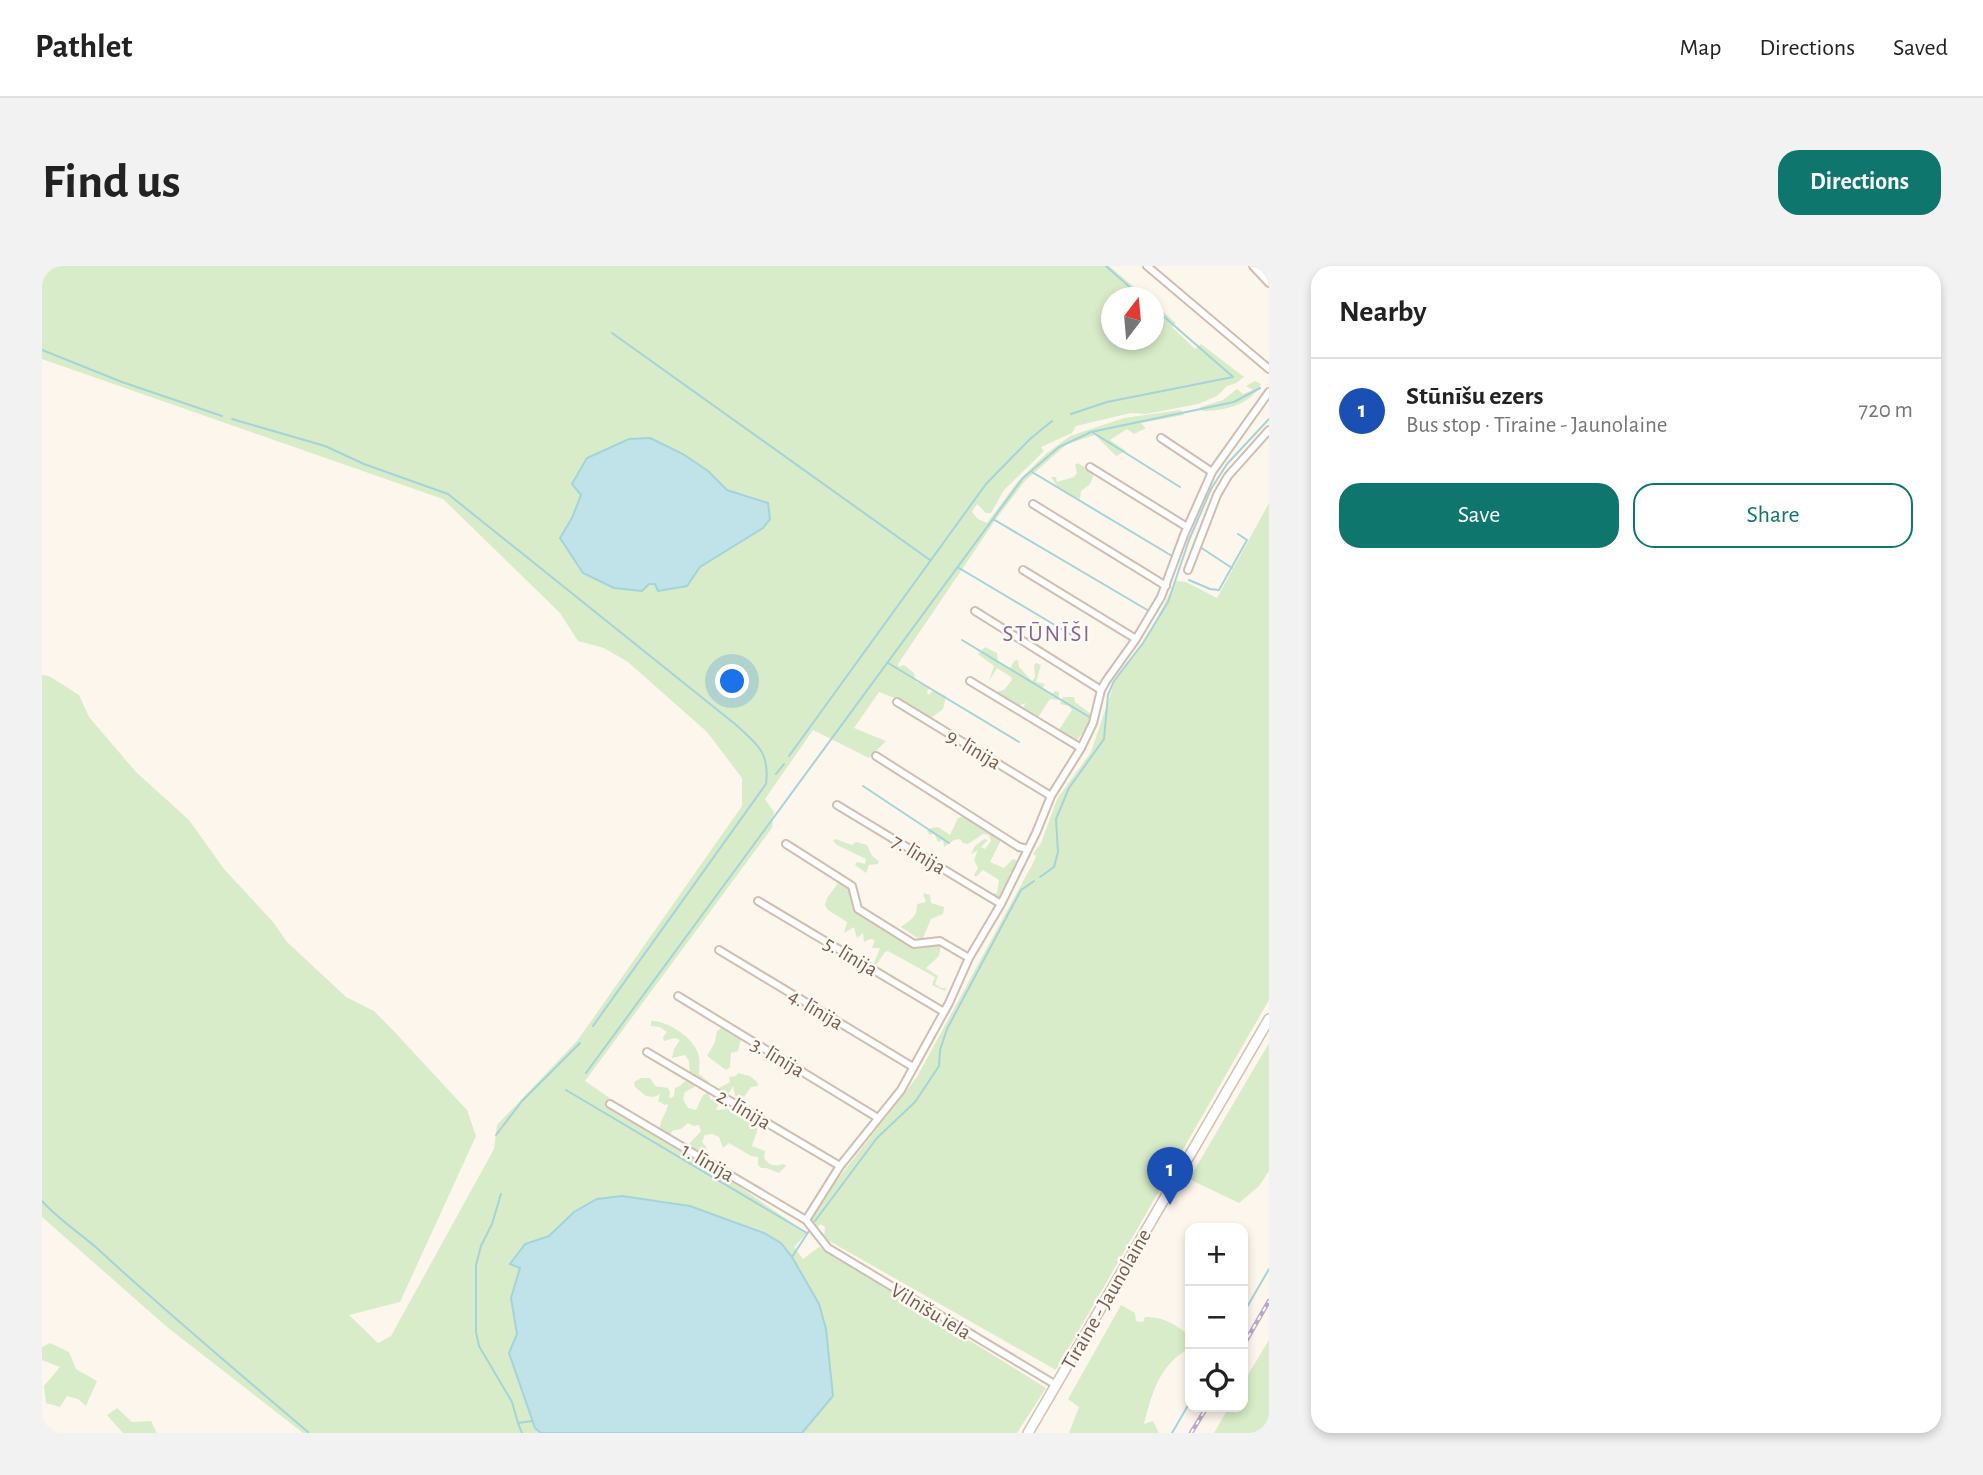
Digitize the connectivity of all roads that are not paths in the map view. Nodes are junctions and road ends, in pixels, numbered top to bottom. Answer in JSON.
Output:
{"nodes":[{"id":1,"x":1147,"y":266,"type":"edge"},
{"id":2,"x":1253,"y":266,"type":"edge"},
{"id":3,"x":1269,"y":271,"type":"edge"},
{"id":4,"x":1262,"y":276,"type":"junction"},
{"id":5,"x":1269,"y":283,"type":"edge"},
{"id":6,"x":1269,"y":369,"type":"edge"},
{"id":7,"x":1269,"y":392,"type":"edge"},
{"id":8,"x":1269,"y":430,"type":"edge"},
{"id":9,"x":1161,"y":438,"type":"dead end"},
{"id":10,"x":1090,"y":467,"type":"dead end"},
{"id":11,"x":1212,"y":471,"type":"junction"},
{"id":12,"x":1033,"y":504,"type":"dead end"},
{"id":13,"x":1187,"y":527,"type":"junction"},
{"id":14,"x":1023,"y":570,"type":"dead end"},
{"id":15,"x":1188,"y":570,"type":"dead end"},
{"id":16,"x":1166,"y":586,"type":"junction"},
{"id":17,"x":975,"y":611,"type":"dead end"},
{"id":18,"x":1136,"y":639,"type":"junction"},
{"id":19,"x":970,"y":681,"type":"dead end"},
{"id":20,"x":1101,"y":690,"type":"junction"},
{"id":21,"x":897,"y":702,"type":"dead end"},
{"id":22,"x":1081,"y":748,"type":"junction"},
{"id":23,"x":876,"y":756,"type":"dead end"},
{"id":24,"x":1051,"y":796,"type":"junction"},
{"id":25,"x":837,"y":805,"type":"dead end"},
{"id":26,"x":786,"y":844,"type":"dead end"},
{"id":27,"x":1028,"y":849,"type":"junction"},
{"id":28,"x":758,"y":901,"type":"dead end"},
{"id":29,"x":1001,"y":904,"type":"junction"},
{"id":30,"x":719,"y":950,"type":"dead end"},
{"id":31,"x":969,"y":958,"type":"junction"},
{"id":32,"x":678,"y":996,"type":"dead end"},
{"id":33,"x":944,"y":1012,"type":"junction"},
{"id":34,"x":1269,"y":1019,"type":"edge"},
{"id":35,"x":647,"y":1052,"type":"dead end"},
{"id":36,"x":914,"y":1067,"type":"junction"},
{"id":37,"x":610,"y":1104,"type":"dead end"},
{"id":38,"x":878,"y":1118,"type":"junction"},
{"id":39,"x":840,"y":1166,"type":"junction"},
{"id":40,"x":806,"y":1220,"type":"junction"},
{"id":41,"x":1056,"y":1385,"type":"junction"},
{"id":42,"x":1028,"y":1433,"type":"edge"}],
"edges":[{"from":1,"to":6,"type":"street"},
{"from":2,"to":4,"type":"street"},
{"from":3,"to":4,"type":"street"},
{"from":4,"to":5,"type":"street"},
{"from":7,"to":11,"type":"street"},
{"from":8,"to":15,"type":"street"},
{"from":9,"to":11,"type":"street"},
{"from":10,"to":13,"type":"street"},
{"from":11,"to":13,"type":"street"},
{"from":12,"to":16,"type":"street"},
{"from":13,"to":16,"type":"street"},
{"from":14,"to":18,"type":"street"},
{"from":16,"to":18,"type":"street"},
{"from":17,"to":20,"type":"street"},
{"from":18,"to":20,"type":"street"},
{"from":19,"to":22,"type":"street"},
{"from":20,"to":22,"type":"street"},
{"from":21,"to":24,"type":"street","name":"9. līnija"},
{"from":22,"to":24,"type":"street"},
{"from":23,"to":27,"type":"street"},
{"from":24,"to":27,"type":"street"},
{"from":25,"to":29,"type":"street","name":"7. līnija"},
{"from":26,"to":31,"type":"street"},
{"from":27,"to":29,"type":"street"},
{"from":28,"to":33,"type":"street","name":"5. līnija"},
{"from":29,"to":31,"type":"street"},
{"from":30,"to":36,"type":"street","name":"4. līnija"},
{"from":31,"to":33,"type":"street"},
{"from":32,"to":38,"type":"street","name":"3. līnija"},
{"from":33,"to":36,"type":"street"},
{"from":34,"to":41,"type":"main road","name":"Tīraine - Jaunolaine"},
{"from":35,"to":39,"type":"street","name":"2. līnija"},
{"from":36,"to":38,"type":"street"},
{"from":37,"to":40,"type":"street","name":"1. līnija"},
{"from":38,"to":39,"type":"street"},
{"from":39,"to":40,"type":"street"},
{"from":40,"to":41,"type":"street","name":"Vilnīšu iela"},
{"from":41,"to":42,"type":"main road","name":"Tīraine - Jaunolaine"}]}
